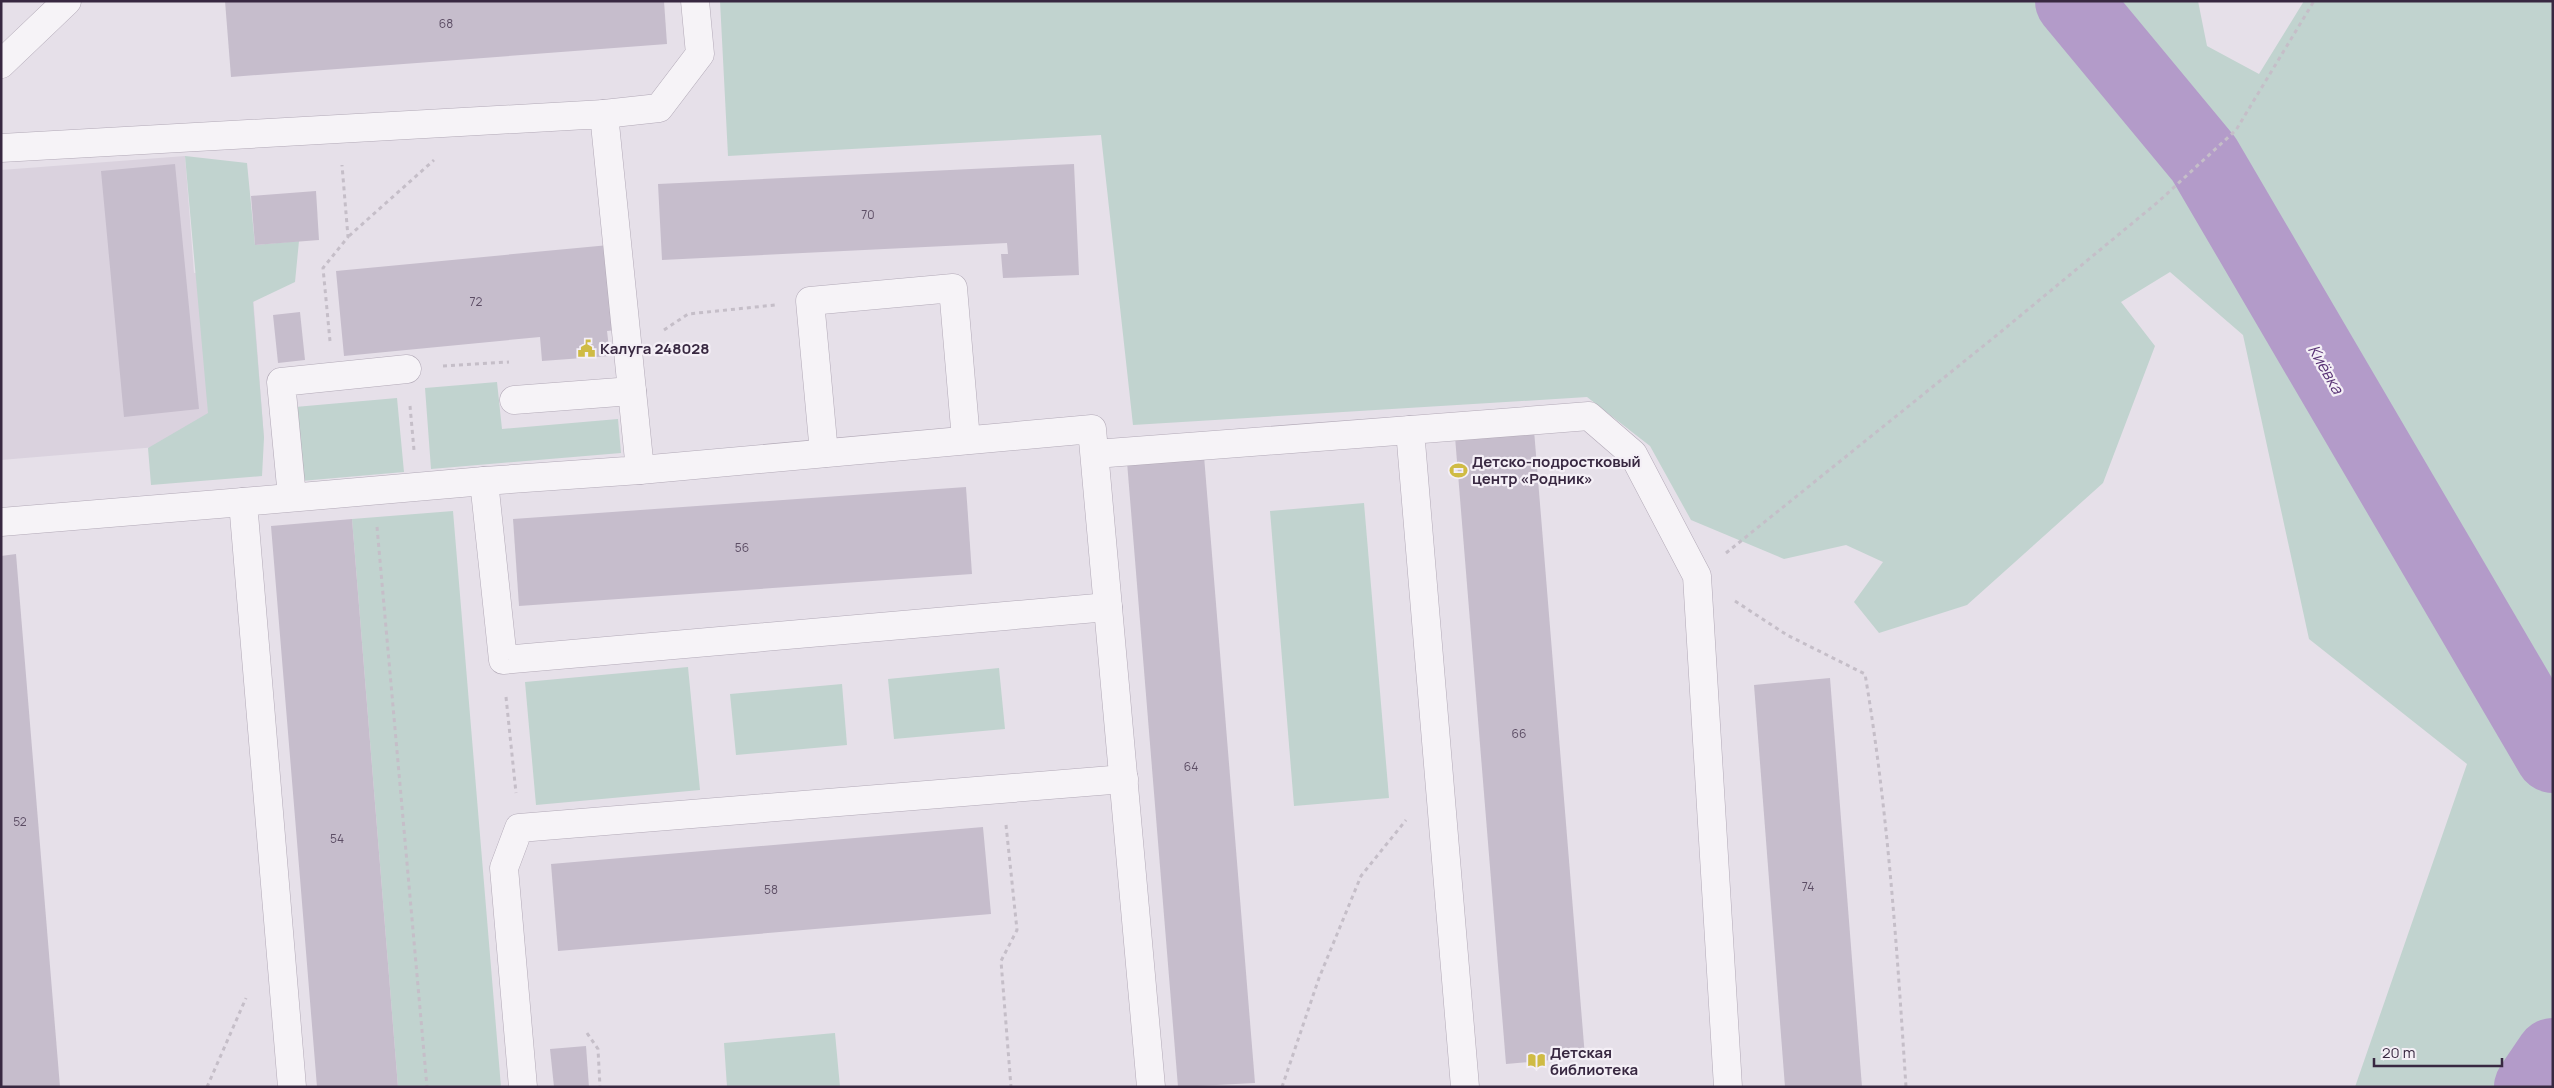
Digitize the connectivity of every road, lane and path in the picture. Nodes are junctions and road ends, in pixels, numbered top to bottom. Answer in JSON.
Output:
{"nodes":[{"id":1,"x":67,"y":1,"type":"edge"},
{"id":2,"x":695,"y":1,"type":"edge"},
{"id":3,"x":2314,"y":1,"type":"edge"},
{"id":4,"x":1,"y":64,"type":"edge"},
{"id":5,"x":604,"y":114,"type":"junction"},
{"id":6,"x":457,"y":122,"type":"junction"},
{"id":7,"x":339,"y":129,"type":"junction"},
{"id":8,"x":1,"y":148,"type":"edge"},
{"id":9,"x":348,"y":237,"type":"junction"},
{"id":10,"x":810,"y":301,"type":"junction"},
{"id":11,"x":628,"y":352,"type":"junction"},
{"id":12,"x":407,"y":369,"type":"junction"},
{"id":13,"x":333,"y":377,"type":"junction"},
{"id":14,"x":632,"y":391,"type":"junction"},
{"id":15,"x":514,"y":400,"type":"joint"},
{"id":16,"x":1410,"y":430,"type":"junction"},
{"id":17,"x":966,"y":440,"type":"junction"},
{"id":18,"x":824,"y":453,"type":"junction"},
{"id":19,"x":1095,"y":454,"type":"junction"},
{"id":20,"x":640,"y":470,"type":"junction"},
{"id":21,"x":484,"y":481,"type":"junction"},
{"id":22,"x":418,"y":487,"type":"junction"},
{"id":23,"x":374,"y":491,"type":"junction"},
{"id":24,"x":292,"y":497,"type":"junction"},
{"id":25,"x":243,"y":502,"type":"junction"},
{"id":26,"x":1,"y":522,"type":"edge"},
{"id":27,"x":1697,"y":576,"type":"junction"},
{"id":28,"x":1108,"y":607,"type":"junction"},
{"id":29,"x":503,"y":660,"type":"junction"},
{"id":30,"x":1124,"y":779,"type":"junction"},
{"id":31,"x":1439,"y":779,"type":"junction"},
{"id":32,"x":1002,"y":789,"type":"junction"},
{"id":33,"x":519,"y":828,"type":"junction"},
{"id":34,"x":249,"y":993,"type":"dead end"},
{"id":35,"x":587,"y":1033,"type":"dead end"},
{"id":36,"x":207,"y":1087,"type":"edge"},
{"id":37,"x":292,"y":1087,"type":"edge"},
{"id":38,"x":427,"y":1087,"type":"edge"},
{"id":39,"x":523,"y":1087,"type":"edge"},
{"id":40,"x":600,"y":1087,"type":"edge"},
{"id":41,"x":1011,"y":1087,"type":"edge"},
{"id":42,"x":1151,"y":1087,"type":"edge"},
{"id":43,"x":1282,"y":1087,"type":"edge"},
{"id":44,"x":1465,"y":1087,"type":"edge"},
{"id":45,"x":1728,"y":1087,"type":"edge"},
{"id":46,"x":1906,"y":1087,"type":"edge"}],
"edges":[{"from":1,"to":4,"type":"lane"},
{"from":2,"to":5,"type":"lane"},
{"from":3,"to":27,"type":"path"},
{"from":5,"to":6,"type":"lane"},
{"from":5,"to":11,"type":"lane"},
{"from":6,"to":7,"type":"lane"},
{"from":6,"to":9,"type":"path"},
{"from":7,"to":8,"type":"lane"},
{"from":7,"to":9,"type":"path"},
{"from":9,"to":13,"type":"path"},
{"from":10,"to":11,"type":"path"},
{"from":10,"to":17,"type":"lane"},
{"from":10,"to":18,"type":"lane"},
{"from":11,"to":14,"type":"lane"},
{"from":12,"to":13,"type":"lane"},
{"from":12,"to":15,"type":"path"},
{"from":12,"to":22,"type":"path"},
{"from":13,"to":24,"type":"lane"},
{"from":14,"to":15,"type":"lane"},
{"from":14,"to":20,"type":"lane"},
{"from":16,"to":19,"type":"lane"},
{"from":16,"to":27,"type":"lane"},
{"from":16,"to":31,"type":"lane"},
{"from":17,"to":18,"type":"lane"},
{"from":17,"to":19,"type":"lane"},
{"from":18,"to":20,"type":"lane"},
{"from":19,"to":28,"type":"lane"},
{"from":20,"to":21,"type":"lane"},
{"from":21,"to":22,"type":"lane"},
{"from":21,"to":29,"type":"lane"},
{"from":22,"to":23,"type":"lane"},
{"from":23,"to":24,"type":"lane"},
{"from":23,"to":38,"type":"path"},
{"from":24,"to":25,"type":"lane"},
{"from":25,"to":26,"type":"lane"},
{"from":25,"to":37,"type":"lane"},
{"from":27,"to":45,"type":"lane"},
{"from":27,"to":46,"type":"path"},
{"from":28,"to":29,"type":"lane"},
{"from":28,"to":30,"type":"lane"},
{"from":29,"to":33,"type":"path"},
{"from":30,"to":32,"type":"lane"},
{"from":30,"to":42,"type":"lane"},
{"from":31,"to":43,"type":"path"},
{"from":31,"to":44,"type":"lane"},
{"from":32,"to":33,"type":"lane"},
{"from":32,"to":41,"type":"path"},
{"from":33,"to":39,"type":"lane"},
{"from":34,"to":36,"type":"path"},
{"from":35,"to":40,"type":"path"}]}
